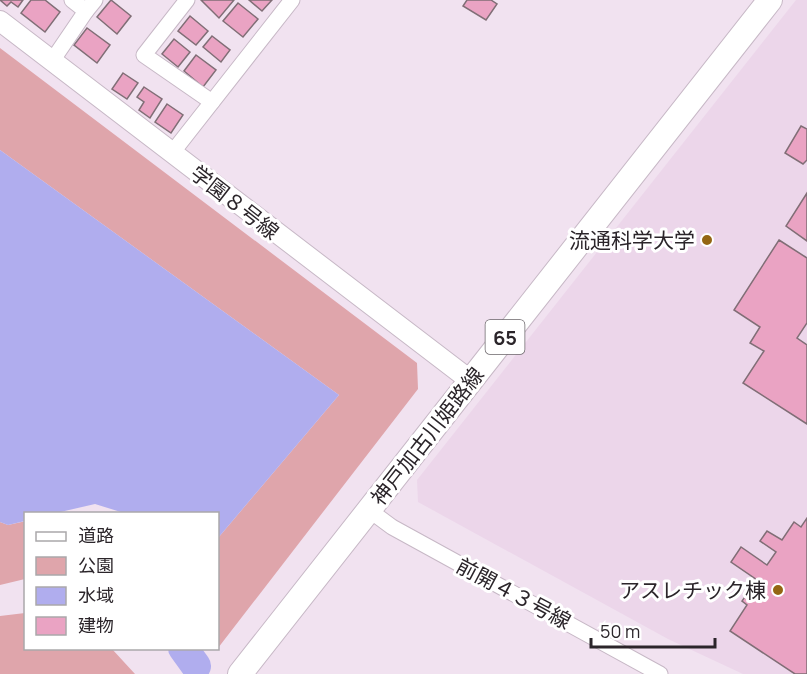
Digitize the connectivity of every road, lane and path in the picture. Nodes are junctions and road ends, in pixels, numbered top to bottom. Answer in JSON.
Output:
{"nodes":[{"id":1,"x":72,"y":0,"type":"edge"},
{"id":2,"x":187,"y":0,"type":"edge"},
{"id":3,"x":292,"y":0,"type":"edge"},
{"id":4,"x":770,"y":0,"type":"edge"},
{"id":5,"x":90,"y":6,"type":"edge"},
{"id":6,"x":0,"y":21,"type":"edge"},
{"id":7,"x":52,"y":61,"type":"junction"},
{"id":8,"x":212,"y":102,"type":"junction"},
{"id":9,"x":172,"y":153,"type":"junction"},
{"id":10,"x":471,"y":381,"type":"junction"},
{"id":11,"x":369,"y":510,"type":"junction"},
{"id":12,"x":240,"y":674,"type":"edge"},
{"id":13,"x":660,"y":674,"type":"edge"}],
"edges":[{"from":1,"to":5,"type":"street"},
{"from":2,"to":8,"type":"street"},
{"from":3,"to":8,"type":"street"},
{"from":4,"to":10,"type":"main road","name":"神戸加古川姫路線","number":"65"},
{"from":5,"to":7,"type":"street"},
{"from":6,"to":7,"type":"street","name":"学園８号線"},
{"from":7,"to":9,"type":"street","name":"学園８号線"},
{"from":8,"to":9,"type":"street"},
{"from":9,"to":10,"type":"street","name":"学園８号線"},
{"from":10,"to":11,"type":"main road","name":"神戸加古川姫路線","number":"65"},
{"from":11,"to":12,"type":"main road","name":"神戸加古川姫路線","number":"65"},
{"from":11,"to":13,"type":"street","name":"前開４３号線"}]}
